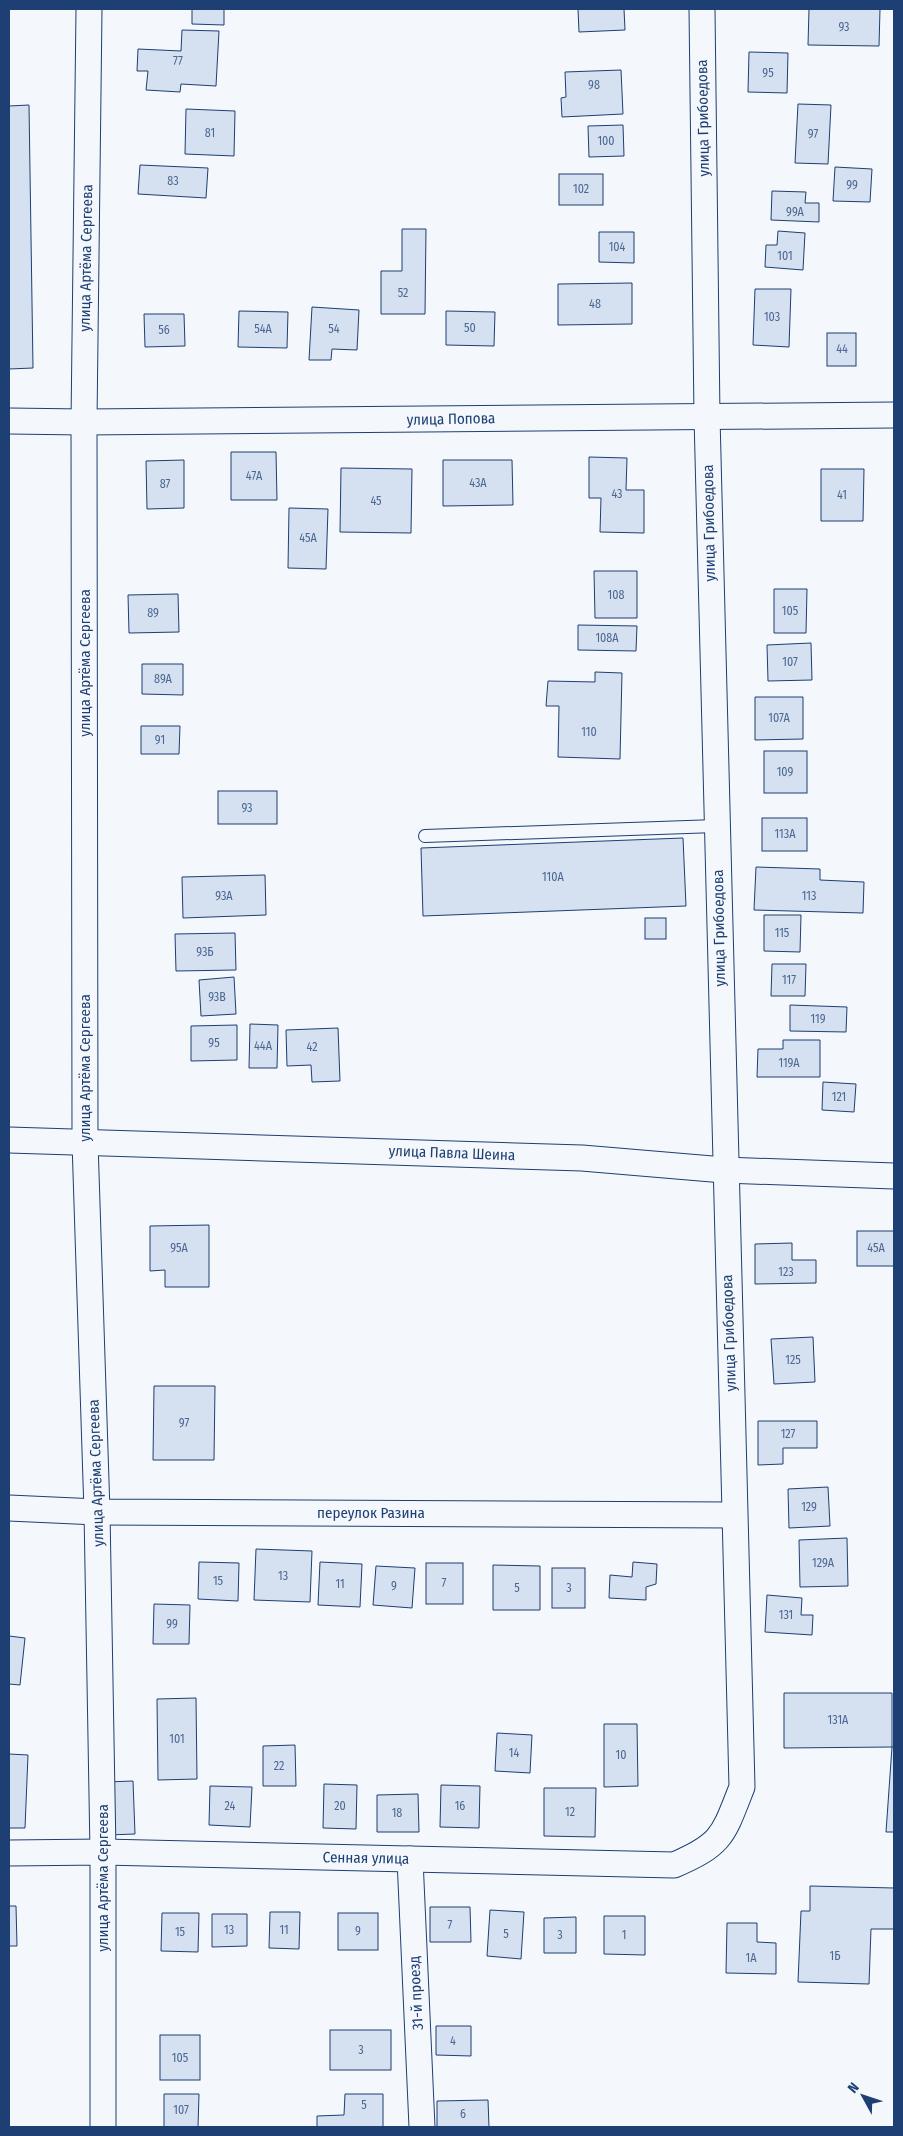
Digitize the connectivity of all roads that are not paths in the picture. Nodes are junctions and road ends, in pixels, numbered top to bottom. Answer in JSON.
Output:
{"nodes":[{"id":1,"x":89,"y":9,"type":"edge"},
{"id":2,"x":702,"y":9,"type":"edge"},
{"id":3,"x":894,"y":415,"type":"edge"},
{"id":4,"x":707,"y":417,"type":"junction"},
{"id":5,"x":9,"y":421,"type":"edge"},
{"id":6,"x":84,"y":422,"type":"junction"},
{"id":7,"x":716,"y":826,"type":"junction"},
{"id":8,"x":425,"y":836,"type":"dead end"},
{"id":9,"x":9,"y":1140,"type":"edge"},
{"id":10,"x":85,"y":1142,"type":"junction"},
{"id":11,"x":724,"y":1170,"type":"junction"},
{"id":12,"x":894,"y":1176,"type":"edge"},
{"id":13,"x":9,"y":1508,"type":"edge"},
{"id":14,"x":97,"y":1512,"type":"junction"},
{"id":15,"x":734,"y":1515,"type":"junction"},
{"id":16,"x":716,"y":1841,"type":"joint"},
{"id":17,"x":103,"y":1852,"type":"junction"},
{"id":18,"x":9,"y":1853,"type":"edge"},
{"id":19,"x":410,"y":1859,"type":"junction"},
{"id":20,"x":103,"y":2127,"type":"edge"},
{"id":21,"x":422,"y":2127,"type":"edge"}],
"edges":[{"from":1,"to":6,"type":"street","name":"улица Артёма Сергеева"},
{"from":2,"to":4,"type":"street","name":"улица Грибоедова"},
{"from":3,"to":4,"type":"street","name":"улица Попова"},
{"from":4,"to":6,"type":"street","name":"улица Попова"},
{"from":4,"to":7,"type":"street","name":"улица Грибоедова"},
{"from":5,"to":6,"type":"street","name":"улица Попова"},
{"from":6,"to":10,"type":"street","name":"улица Артёма Сергеева"},
{"from":7,"to":8,"type":"lane"},
{"from":7,"to":11,"type":"street","name":"улица Грибоедова"},
{"from":9,"to":10,"type":"street","name":"улица Павла Шеина"},
{"from":10,"to":11,"type":"street","name":"улица Павла Шеина"},
{"from":10,"to":14,"type":"street","name":"улица Артёма Сергеева"},
{"from":11,"to":12,"type":"street","name":"улица Павла Шеина"},
{"from":11,"to":15,"type":"street","name":"улица Грибоедова"},
{"from":13,"to":14,"type":"street","name":"переулок Разина"},
{"from":14,"to":15,"type":"street","name":"переулок Разина"},
{"from":14,"to":17,"type":"street","name":"улица Артёма Сергеева"},
{"from":15,"to":16,"type":"street","name":"улица Грибоедова"},
{"from":16,"to":19,"type":"street","name":"Сенная улица"},
{"from":17,"to":18,"type":"street","name":"Сенная улица"},
{"from":17,"to":19,"type":"street","name":"Сенная улица"},
{"from":17,"to":20,"type":"street","name":"улица Артёма Сергеева"},
{"from":19,"to":21,"type":"street","name":"31-й проезд"}]}
